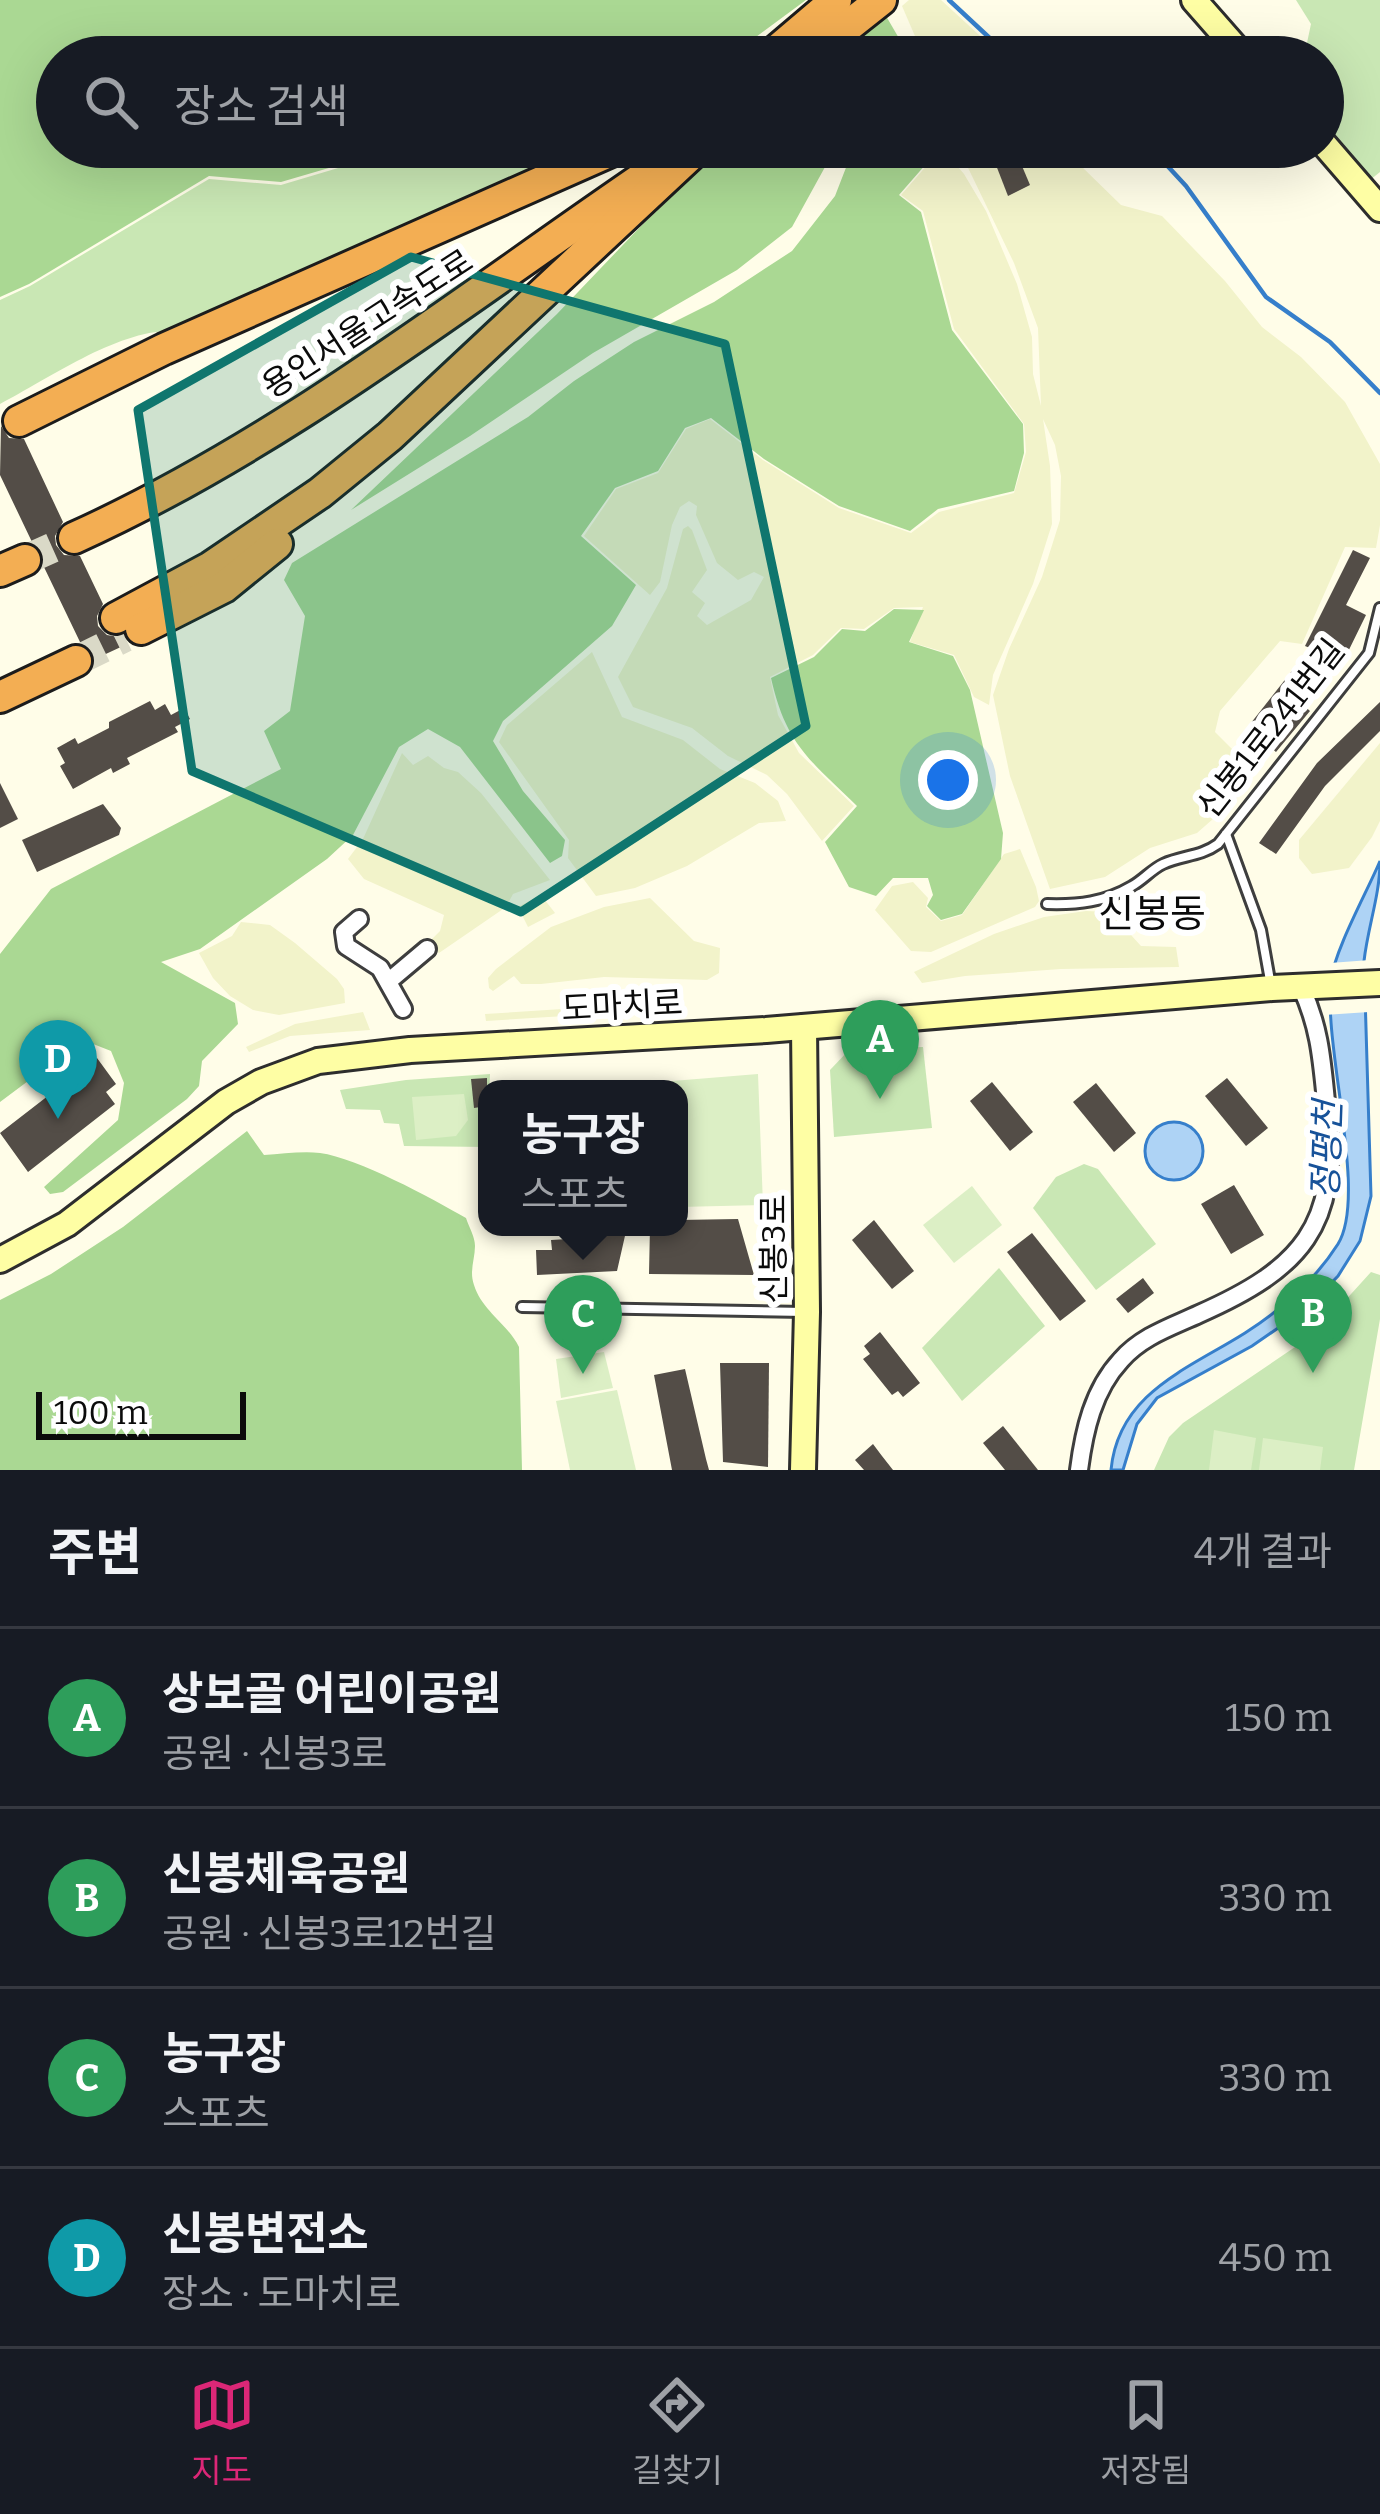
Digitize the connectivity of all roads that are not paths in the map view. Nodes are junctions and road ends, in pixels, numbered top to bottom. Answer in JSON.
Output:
{"nodes":[{"id":1,"x":836,"y":0,"type":"edge"},
{"id":2,"x":881,"y":0,"type":"edge"},
{"id":3,"x":1194,"y":0,"type":"edge"},
{"id":4,"x":794,"y":36,"type":"edge"},
{"id":5,"x":836,"y":36,"type":"edge"},
{"id":6,"x":1226,"y":36,"type":"edge"},
{"id":7,"x":1344,"y":167,"type":"edge"},
{"id":8,"x":573,"y":168,"type":"edge"},
{"id":9,"x":632,"y":168,"type":"edge"},
{"id":10,"x":658,"y":168,"type":"edge"},
{"id":11,"x":676,"y":168,"type":"edge"},
{"id":12,"x":1380,"y":209,"type":"edge"},
{"id":13,"x":19,"y":421,"type":"dead end"},
{"id":14,"x":1380,"y":608,"type":"edge"},
{"id":15,"x":120,"y":628,"type":"tunnel mouth"},
{"id":16,"x":0,"y":675,"type":"edge"},
{"id":17,"x":0,"y":697,"type":"edge"},
{"id":18,"x":1226,"y":833,"type":"junction"},
{"id":19,"x":1047,"y":904,"type":"dead end"},
{"id":20,"x":359,"y":920,"type":"dead end"},
{"id":21,"x":427,"y":949,"type":"dead end"},
{"id":22,"x":389,"y":981,"type":"junction"},
{"id":23,"x":1380,"y":983,"type":"edge"},
{"id":24,"x":1304,"y":986,"type":"junction"},
{"id":25,"x":1272,"y":988,"type":"junction"},
{"id":26,"x":403,"y":1009,"type":"dead end"},
{"id":27,"x":804,"y":1027,"type":"junction"},
{"id":28,"x":0,"y":1260,"type":"edge"},
{"id":29,"x":522,"y":1307,"type":"dead end"},
{"id":30,"x":807,"y":1312,"type":"junction"},
{"id":31,"x":803,"y":1470,"type":"edge"},
{"id":32,"x":1079,"y":1470,"type":"edge"}],
"edges":[{"from":1,"to":4,"type":"highway"},
{"from":2,"to":5,"type":"highway"},
{"from":3,"to":6,"type":"main road"},
{"from":7,"to":12,"type":"main road"},
{"from":8,"to":13,"type":"highway"},
{"from":9,"to":10,"type":"highway","name":"용인서울고속도로"},
{"from":11,"to":15,"type":"highway"},
{"from":14,"to":18,"type":"lane","name":"신봉1로241번길"},
{"from":16,"to":17,"type":"highway"},
{"from":18,"to":19,"type":"lane","name":"신봉1로241번길"},
{"from":18,"to":25,"type":"lane"},
{"from":20,"to":22,"type":"street"},
{"from":21,"to":22,"type":"street"},
{"from":22,"to":26,"type":"street"},
{"from":23,"to":24,"type":"main road","name":"도마치로"},
{"from":24,"to":25,"type":"main road","name":"도마치로"},
{"from":24,"to":32,"type":"street"},
{"from":25,"to":27,"type":"main road","name":"도마치로"},
{"from":27,"to":28,"type":"main road","name":"도마치로"},
{"from":27,"to":30,"type":"main road","name":"신봉3로"},
{"from":29,"to":30,"type":"lane"},
{"from":30,"to":31,"type":"main road","name":"신봉3로"}]}
